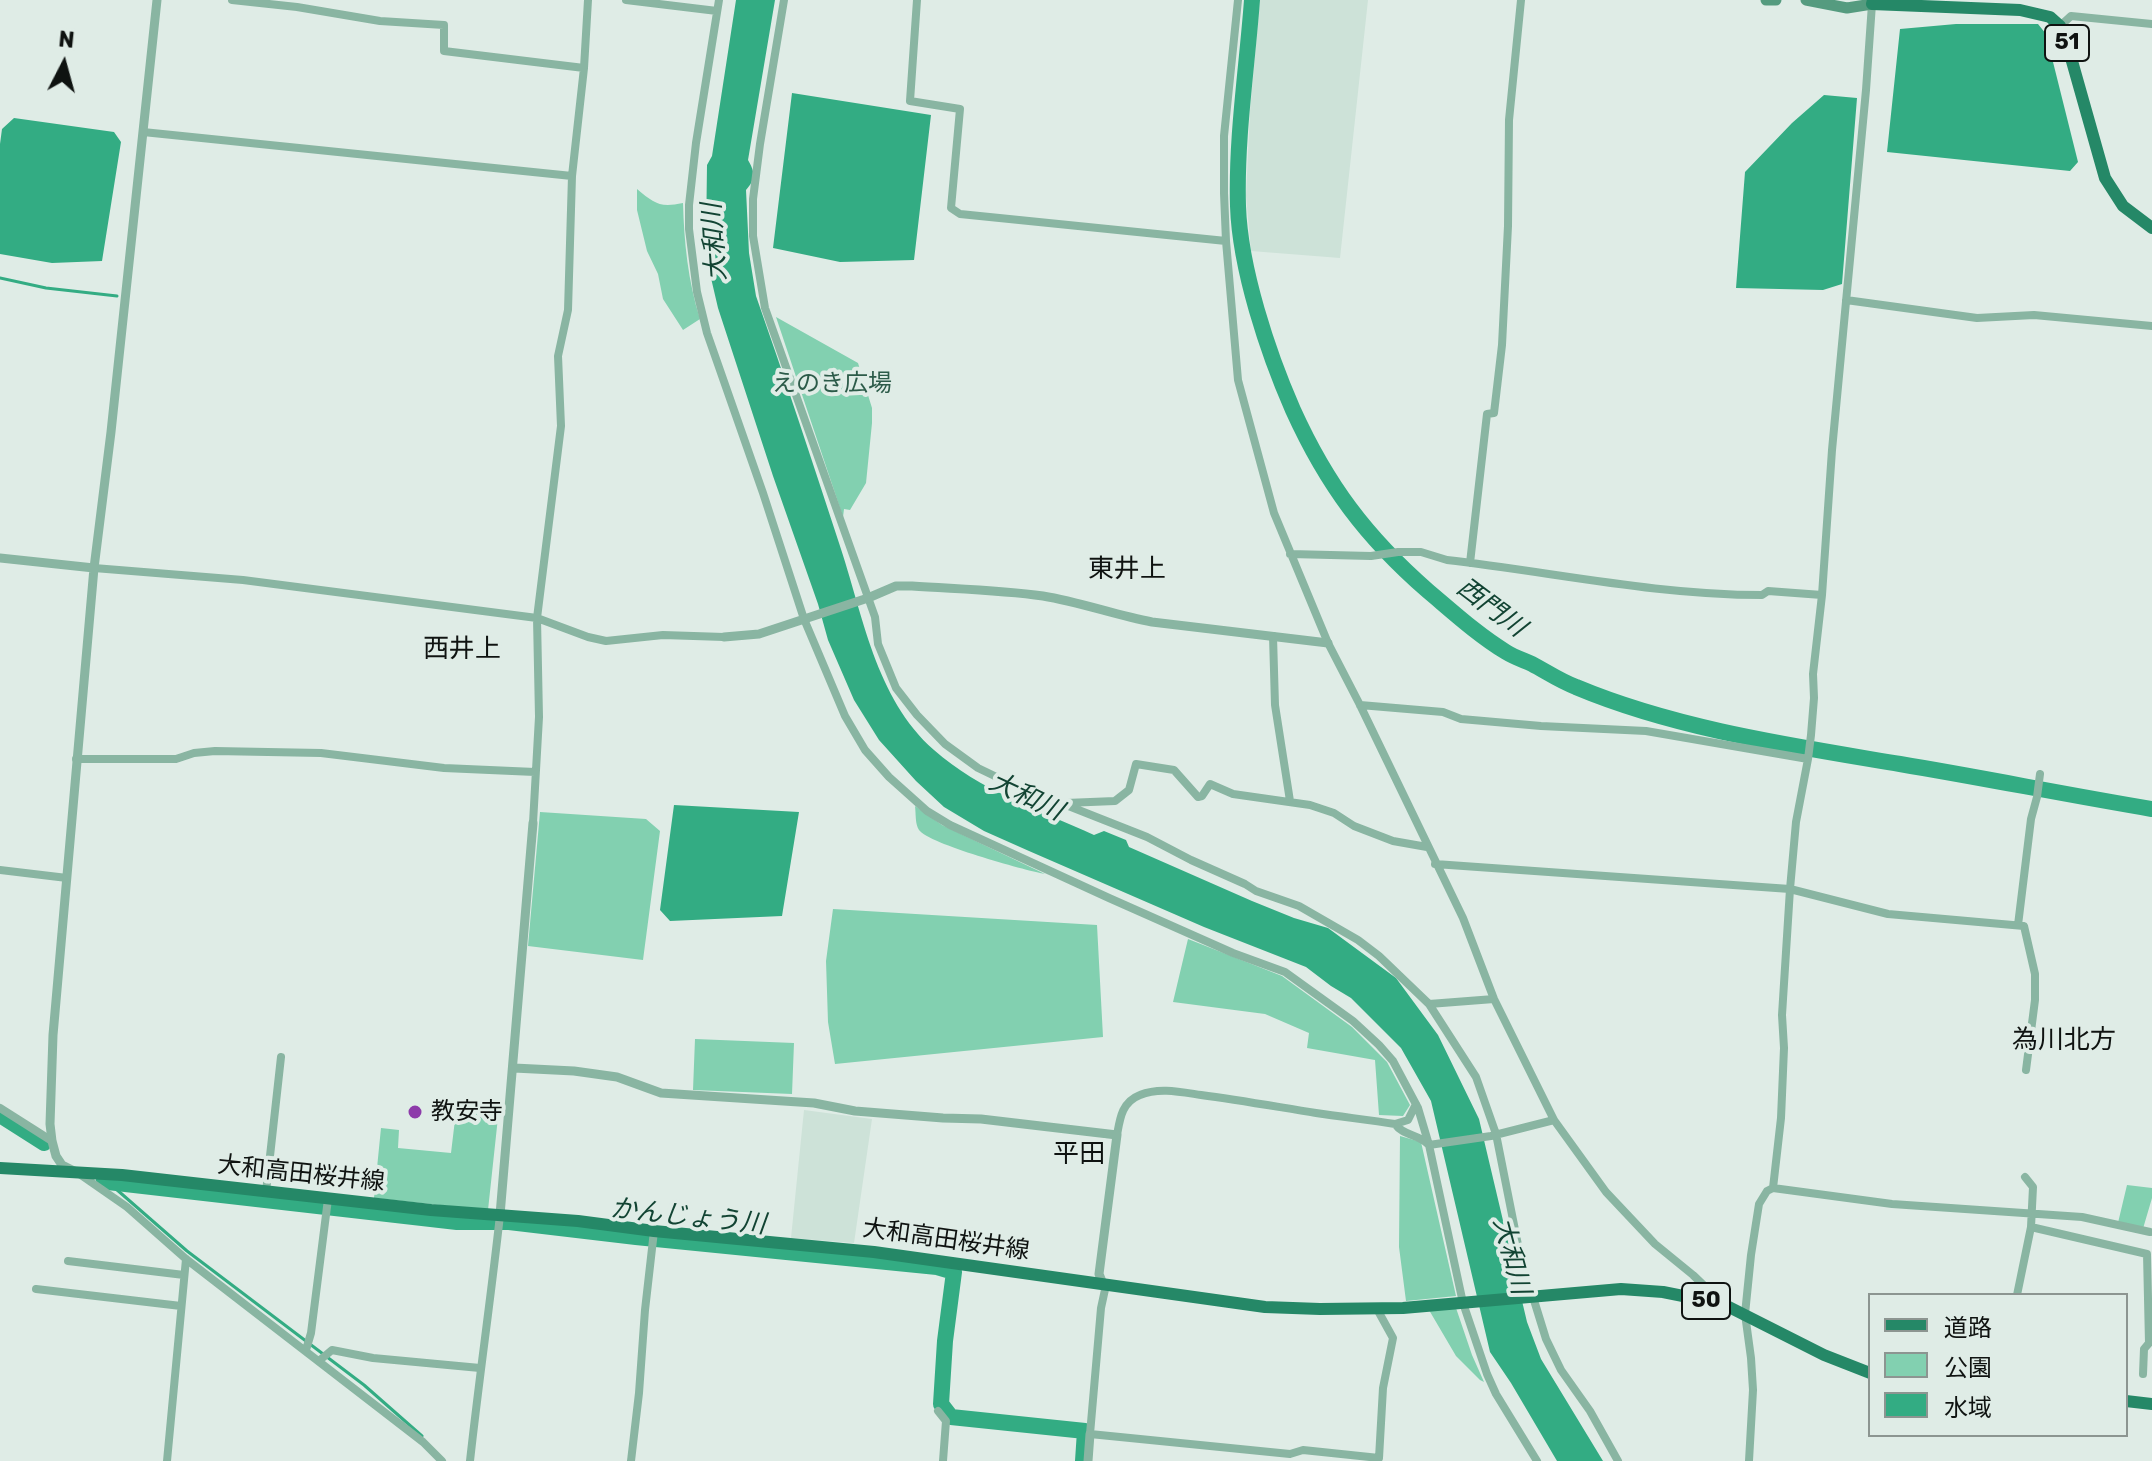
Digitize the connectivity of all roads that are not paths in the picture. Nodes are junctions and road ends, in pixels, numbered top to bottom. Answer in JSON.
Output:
{"nodes":[{"id":1,"x":157,"y":0,"type":"edge"},
{"id":2,"x":232,"y":0,"type":"edge"},
{"id":3,"x":588,"y":0,"type":"edge"},
{"id":4,"x":626,"y":0,"type":"edge"},
{"id":5,"x":719,"y":0,"type":"edge"},
{"id":6,"x":784,"y":0,"type":"edge"},
{"id":7,"x":917,"y":0,"type":"edge"},
{"id":8,"x":1238,"y":0,"type":"edge"},
{"id":9,"x":1521,"y":0,"type":"edge"},
{"id":10,"x":1766,"y":0,"type":"edge"},
{"id":11,"x":1776,"y":0,"type":"edge"},
{"id":12,"x":1806,"y":0,"type":"edge"},
{"id":13,"x":1872,"y":2,"type":"edge"},
{"id":14,"x":717,"y":11,"type":"junction"},
{"id":15,"x":2152,"y":16,"type":"edge"},
{"id":16,"x":2152,"y":24,"type":"edge"},
{"id":17,"x":2060,"y":26,"type":"junction"},
{"id":18,"x":584,"y":68,"type":"junction"},
{"id":19,"x":143,"y":132,"type":"junction"},
{"id":20,"x":572,"y":176,"type":"junction"},
{"id":21,"x":2152,"y":228,"type":"edge"},
{"id":22,"x":1226,"y":241,"type":"junction"},
{"id":23,"x":1846,"y":300,"type":"junction"},
{"id":24,"x":2152,"y":326,"type":"edge"},
{"id":25,"x":1290,"y":554,"type":"junction"},
{"id":26,"x":0,"y":558,"type":"edge"},
{"id":27,"x":1470,"y":563,"type":"junction"},
{"id":28,"x":94,"y":568,"type":"junction"},
{"id":29,"x":1822,"y":595,"type":"junction"},
{"id":30,"x":866,"y":598,"type":"junction"},
{"id":31,"x":537,"y":618,"type":"junction"},
{"id":32,"x":806,"y":618,"type":"junction"},
{"id":33,"x":1273,"y":636,"type":"junction"},
{"id":34,"x":724,"y":637,"type":"joint"},
{"id":35,"x":1328,"y":643,"type":"junction"},
{"id":36,"x":1360,"y":705,"type":"junction"},
{"id":37,"x":1809,"y":757,"type":"junction"},
{"id":38,"x":76,"y":759,"type":"junction"},
{"id":39,"x":535,"y":772,"type":"junction"},
{"id":40,"x":2040,"y":776,"type":"dead end"},
{"id":41,"x":1290,"y":801,"type":"junction"},
{"id":42,"x":1060,"y":804,"type":"junction"},
{"id":43,"x":533,"y":823,"type":"joint"},
{"id":44,"x":1427,"y":847,"type":"junction"},
{"id":45,"x":1435,"y":864,"type":"junction"},
{"id":46,"x":0,"y":870,"type":"edge"},
{"id":47,"x":67,"y":878,"type":"junction"},
{"id":48,"x":1790,"y":889,"type":"junction"},
{"id":49,"x":2018,"y":925,"type":"junction"},
{"id":50,"x":1494,"y":999,"type":"junction"},
{"id":51,"x":1429,"y":1004,"type":"junction"},
{"id":52,"x":281,"y":1057,"type":"dead end"},
{"id":53,"x":514,"y":1068,"type":"junction"},
{"id":54,"x":2026,"y":1070,"type":"dead end"},
{"id":55,"x":1416,"y":1104,"type":"junction"},
{"id":56,"x":0,"y":1108,"type":"edge"},
{"id":57,"x":1554,"y":1120,"type":"junction"},
{"id":58,"x":1395,"y":1124,"type":"junction"},
{"id":59,"x":1117,"y":1135,"type":"junction"},
{"id":60,"x":1493,"y":1135,"type":"junction"},
{"id":61,"x":52,"y":1141,"type":"junction"},
{"id":62,"x":1432,"y":1145,"type":"junction"},
{"id":63,"x":0,"y":1168,"type":"edge"},
{"id":64,"x":77,"y":1173,"type":"junction"},
{"id":65,"x":2025,"y":1177,"type":"dead end"},
{"id":66,"x":1773,"y":1188,"type":"junction"},
{"id":67,"x":266,"y":1192,"type":"junction"},
{"id":68,"x":327,"y":1204,"type":"junction"},
{"id":69,"x":2031,"y":1212,"type":"junction"},
{"id":70,"x":500,"y":1220,"type":"junction"},
{"id":71,"x":2031,"y":1227,"type":"junction"},
{"id":72,"x":2150,"y":1232,"type":"dead end"},
{"id":73,"x":654,"y":1236,"type":"junction"},
{"id":74,"x":186,"y":1259,"type":"junction"},
{"id":75,"x":68,"y":1261,"type":"dead end"},
{"id":76,"x":184,"y":1275,"type":"junction"},
{"id":77,"x":1104,"y":1284,"type":"junction"},
{"id":78,"x":36,"y":1289,"type":"dead end"},
{"id":79,"x":2017,"y":1293,"type":"edge"},
{"id":80,"x":1530,"y":1296,"type":"junction"},
{"id":81,"x":1465,"y":1302,"type":"junction"},
{"id":82,"x":1723,"y":1304,"type":"junction"},
{"id":83,"x":181,"y":1306,"type":"junction"},
{"id":84,"x":1377,"y":1309,"type":"junction"},
{"id":85,"x":1745,"y":1314,"type":"junction"},
{"id":86,"x":306,"y":1350,"type":"junction"},
{"id":87,"x":320,"y":1360,"type":"junction"},
{"id":88,"x":480,"y":1368,"type":"junction"},
{"id":89,"x":1868,"y":1372,"type":"edge"},
{"id":90,"x":2143,"y":1374,"type":"dead end"},
{"id":91,"x":2128,"y":1401,"type":"edge"},
{"id":92,"x":2152,"y":1404,"type":"edge"},
{"id":93,"x":938,"y":1411,"type":"dead end"},
{"id":94,"x":1090,"y":1434,"type":"junction"},
{"id":95,"x":1357,"y":1458,"type":"edge"},
{"id":96,"x":167,"y":1461,"type":"edge"},
{"id":97,"x":442,"y":1461,"type":"edge"},
{"id":98,"x":470,"y":1461,"type":"edge"},
{"id":99,"x":631,"y":1461,"type":"edge"},
{"id":100,"x":943,"y":1461,"type":"edge"},
{"id":101,"x":1088,"y":1461,"type":"edge"},
{"id":102,"x":1537,"y":1461,"type":"edge"},
{"id":103,"x":1618,"y":1461,"type":"edge"},
{"id":104,"x":1749,"y":1461,"type":"edge"}],
"edges":[{"from":1,"to":19,"type":"street"},
{"from":2,"to":18,"type":"street"},
{"from":3,"to":18,"type":"street"},
{"from":4,"to":14,"type":"street"},
{"from":5,"to":14,"type":"street"},
{"from":6,"to":30,"type":"street"},
{"from":7,"to":22,"type":"street"},
{"from":8,"to":22,"type":"street"},
{"from":9,"to":27,"type":"street"},
{"from":10,"to":11,"type":"main road"},
{"from":12,"to":13,"type":"main road"},
{"from":13,"to":17,"type":"main road","number":"51"},
{"from":13,"to":23,"type":"street"},
{"from":14,"to":32,"type":"street"},
{"from":15,"to":16,"type":"street"},
{"from":16,"to":17,"type":"street"},
{"from":17,"to":21,"type":"main road","number":"51"},
{"from":18,"to":20,"type":"street"},
{"from":19,"to":20,"type":"street"},
{"from":19,"to":28,"type":"street"},
{"from":20,"to":31,"type":"street"},
{"from":22,"to":25,"type":"street"},
{"from":23,"to":24,"type":"street"},
{"from":23,"to":29,"type":"street"},
{"from":25,"to":27,"type":"street"},
{"from":25,"to":35,"type":"street"},
{"from":26,"to":28,"type":"street"},
{"from":27,"to":29,"type":"street"},
{"from":28,"to":31,"type":"street"},
{"from":28,"to":38,"type":"street"},
{"from":29,"to":37,"type":"street"},
{"from":30,"to":32,"type":"street"},
{"from":30,"to":33,"type":"street"},
{"from":30,"to":42,"type":"street"},
{"from":31,"to":34,"type":"street"},
{"from":31,"to":39,"type":"street"},
{"from":32,"to":34,"type":"street"},
{"from":32,"to":55,"type":"street"},
{"from":33,"to":35,"type":"street"},
{"from":33,"to":41,"type":"street"},
{"from":35,"to":36,"type":"street"},
{"from":36,"to":37,"type":"street"},
{"from":36,"to":44,"type":"street"},
{"from":37,"to":48,"type":"street"},
{"from":38,"to":39,"type":"street"},
{"from":38,"to":47,"type":"street"},
{"from":39,"to":43,"type":"street"},
{"from":40,"to":49,"type":"street"},
{"from":41,"to":42,"type":"street"},
{"from":41,"to":44,"type":"street"},
{"from":42,"to":51,"type":"street"},
{"from":43,"to":53,"type":"street"},
{"from":44,"to":45,"type":"street"},
{"from":45,"to":48,"type":"street"},
{"from":45,"to":50,"type":"street"},
{"from":46,"to":47,"type":"street"},
{"from":47,"to":61,"type":"street"},
{"from":48,"to":49,"type":"street"},
{"from":48,"to":66,"type":"street"},
{"from":49,"to":54,"type":"street"},
{"from":50,"to":51,"type":"street"},
{"from":50,"to":57,"type":"street"},
{"from":51,"to":60,"type":"street"},
{"from":52,"to":67,"type":"street"},
{"from":53,"to":59,"type":"street"},
{"from":53,"to":70,"type":"street"},
{"from":55,"to":58,"type":"street"},
{"from":55,"to":62,"type":"street"},
{"from":56,"to":61,"type":"street"},
{"from":57,"to":60,"type":"street"},
{"from":57,"to":82,"type":"street"},
{"from":58,"to":59,"type":"street"},
{"from":58,"to":62,"type":"street"},
{"from":59,"to":77,"type":"street"},
{"from":60,"to":62,"type":"street"},
{"from":60,"to":80,"type":"street"},
{"from":61,"to":64,"type":"street"},
{"from":62,"to":81,"type":"street"},
{"from":63,"to":64,"type":"main road","name":"大和高田桜井線","number":"50"},
{"from":64,"to":67,"type":"main road","name":"大和高田桜井線","number":"50"},
{"from":64,"to":74,"type":"street"},
{"from":65,"to":69,"type":"street"},
{"from":66,"to":69,"type":"street"},
{"from":66,"to":85,"type":"street"},
{"from":67,"to":68,"type":"main road","name":"大和高田桜井線","number":"50"},
{"from":68,"to":70,"type":"main road","name":"大和高田桜井線","number":"50"},
{"from":68,"to":86,"type":"street"},
{"from":69,"to":71,"type":"street"},
{"from":69,"to":72,"type":"street"},
{"from":70,"to":73,"type":"main road","name":"大和高田桜井線","number":"50"},
{"from":70,"to":88,"type":"street"},
{"from":71,"to":79,"type":"street"},
{"from":71,"to":90,"type":"street"},
{"from":73,"to":77,"type":"main road","name":"大和高田桜井線","number":"50"},
{"from":73,"to":99,"type":"street"},
{"from":74,"to":76,"type":"street"},
{"from":74,"to":86,"type":"street"},
{"from":75,"to":76,"type":"street"},
{"from":76,"to":83,"type":"street"},
{"from":77,"to":84,"type":"main road","name":"大和高田桜井線","number":"50"},
{"from":77,"to":94,"type":"street"},
{"from":78,"to":83,"type":"street"},
{"from":80,"to":81,"type":"main road","name":"大和高田桜井線","number":"50"},
{"from":80,"to":82,"type":"main road","name":"大和高田桜井線","number":"50"},
{"from":80,"to":103,"type":"street"},
{"from":81,"to":84,"type":"main road","name":"大和高田桜井線","number":"50"},
{"from":81,"to":102,"type":"street"},
{"from":82,"to":85,"type":"main road","name":"大和高田桜井線","number":"50"},
{"from":83,"to":96,"type":"street"},
{"from":84,"to":95,"type":"street"},
{"from":85,"to":89,"type":"main road","name":"大和高田桜井線","number":"50"},
{"from":85,"to":104,"type":"street"},
{"from":86,"to":87,"type":"street"},
{"from":87,"to":88,"type":"street"},
{"from":87,"to":97,"type":"street"},
{"from":88,"to":98,"type":"street"},
{"from":91,"to":92,"type":"main road"},
{"from":93,"to":100,"type":"street"},
{"from":94,"to":95,"type":"street"},
{"from":94,"to":101,"type":"street"}]}
